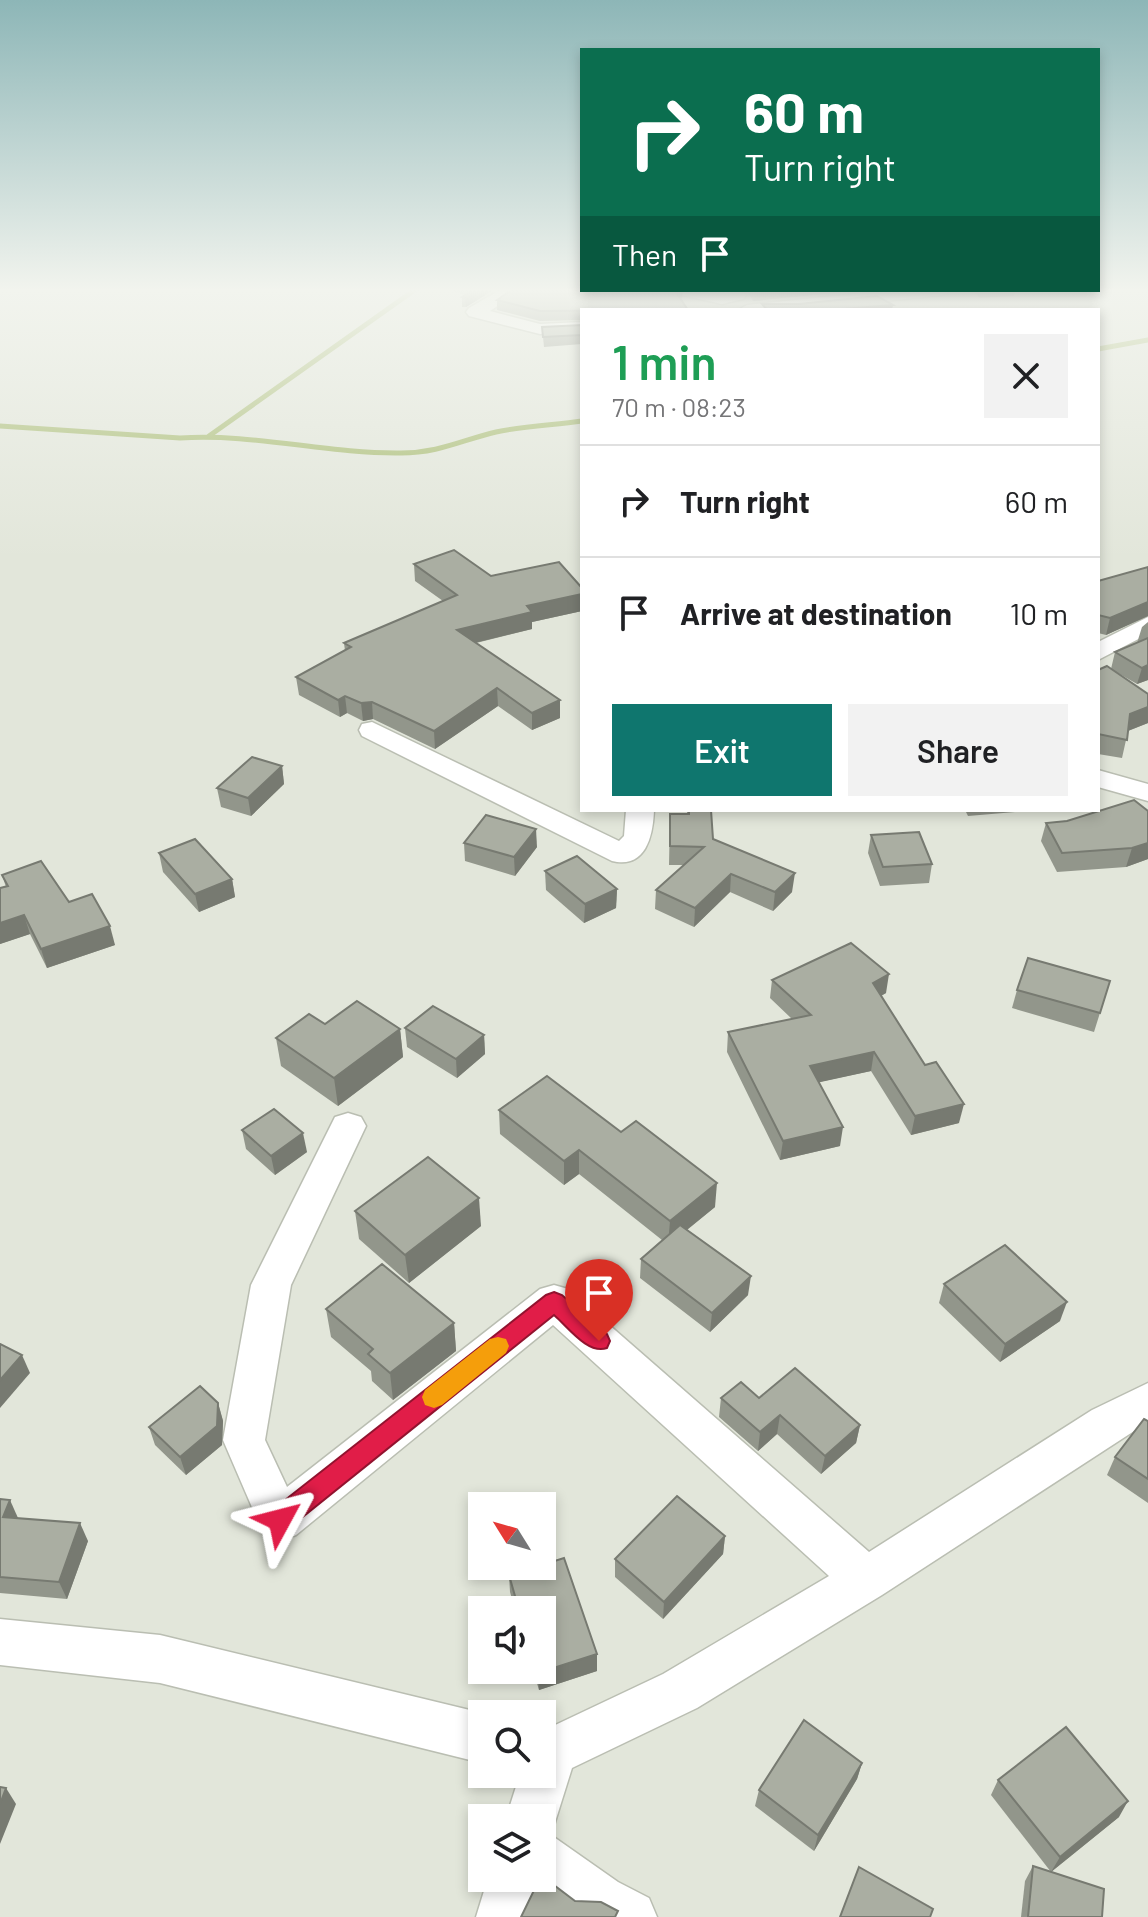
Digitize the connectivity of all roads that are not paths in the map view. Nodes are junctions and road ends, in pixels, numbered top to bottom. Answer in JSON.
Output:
{"nodes":[{"id":1,"x":1148,"y":624,"type":"edge"},
{"id":2,"x":1100,"y":651,"type":"edge"},
{"id":3,"x":372,"y":730,"type":"dead end"},
{"id":4,"x":1100,"y":779,"type":"edge"},
{"id":5,"x":1148,"y":793,"type":"edge"},
{"id":6,"x":640,"y":812,"type":"edge"},
{"id":7,"x":348,"y":1126,"type":"dead end"},
{"id":8,"x":1142,"y":1411,"type":"edge"},
{"id":9,"x":866,"y":1579,"type":"junction"},
{"id":10,"x":0,"y":1642,"type":"edge"},
{"id":11,"x":468,"y":1735,"type":"edge"},
{"id":12,"x":556,"y":1747,"type":"edge"},
{"id":13,"x":556,"y":1868,"type":"edge"},
{"id":14,"x":510,"y":1892,"type":"edge"},
{"id":15,"x":503,"y":1917,"type":"edge"},
{"id":16,"x":630,"y":1917,"type":"edge"}],
"edges":[{"from":1,"to":2,"type":"street"},
{"from":3,"to":6,"type":"street"},
{"from":4,"to":5,"type":"street"},
{"from":7,"to":9,"type":"street"},
{"from":8,"to":9,"type":"street"},
{"from":9,"to":12,"type":"street"},
{"from":10,"to":11,"type":"street"},
{"from":13,"to":16,"type":"street"},
{"from":14,"to":15,"type":"street"}]}
